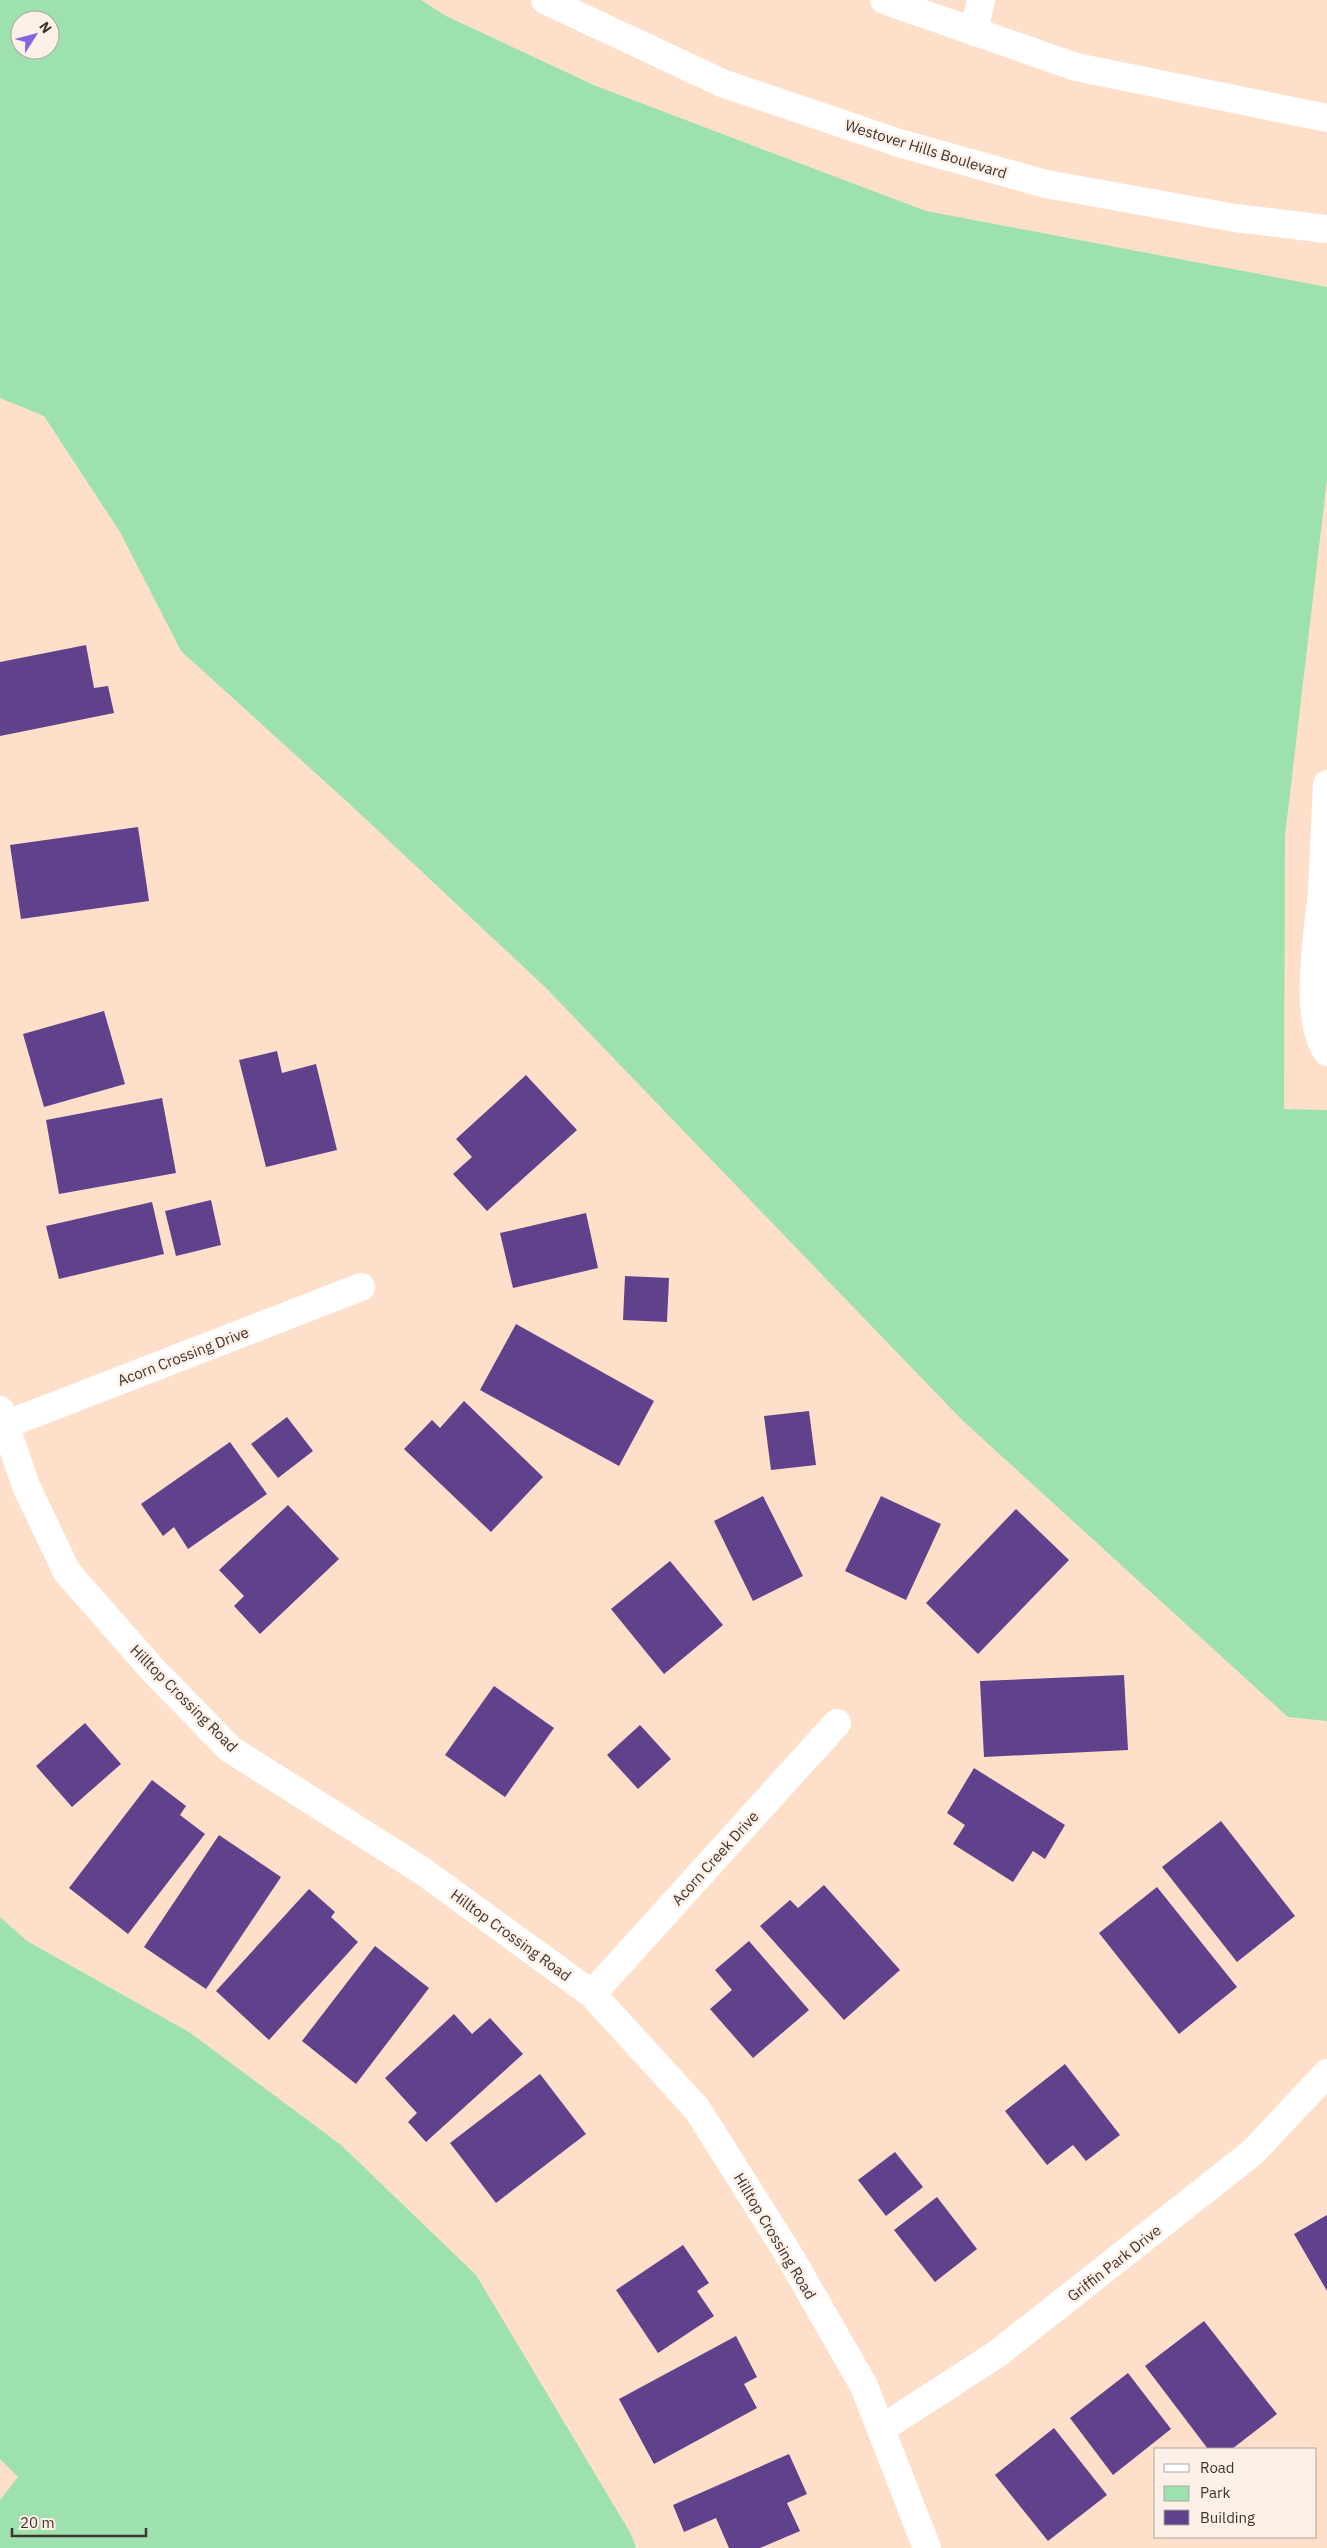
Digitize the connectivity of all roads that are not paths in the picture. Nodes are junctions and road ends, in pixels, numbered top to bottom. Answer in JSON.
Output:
{"nodes":[{"id":1,"x":545,"y":0,"type":"edge"},
{"id":2,"x":884,"y":0,"type":"edge"},
{"id":3,"x":981,"y":0,"type":"edge"},
{"id":4,"x":974,"y":32,"type":"junction"},
{"id":5,"x":1327,"y":118,"type":"edge"},
{"id":6,"x":1327,"y":229,"type":"edge"},
{"id":7,"x":1327,"y":784,"type":"edge"},
{"id":8,"x":1324,"y":891,"type":"edge"},
{"id":9,"x":1327,"y":1052,"type":"edge"},
{"id":10,"x":361,"y":1287,"type":"dead end"},
{"id":11,"x":3,"y":1417,"type":"edge"},
{"id":12,"x":837,"y":1722,"type":"dead end"},
{"id":13,"x":592,"y":1994,"type":"junction"},
{"id":14,"x":1327,"y":2073,"type":"edge"},
{"id":15,"x":881,"y":2429,"type":"junction"},
{"id":16,"x":927,"y":2548,"type":"edge"}],
"edges":[{"from":1,"to":6,"type":"street","name":"Westover Hills Boulevard"},
{"from":2,"to":4,"type":"street"},
{"from":3,"to":4,"type":"street"},
{"from":4,"to":5,"type":"street"},
{"from":7,"to":8,"type":"street"},
{"from":8,"to":9,"type":"street"},
{"from":10,"to":11,"type":"street","name":"Acorn Crossing Drive"},
{"from":11,"to":13,"type":"street","name":"Hilltop Crossing Road"},
{"from":12,"to":13,"type":"street","name":"Acorn Creek Drive"},
{"from":13,"to":15,"type":"street","name":"Hilltop Crossing Road"},
{"from":14,"to":15,"type":"street","name":"Griffin Park Drive"},
{"from":15,"to":16,"type":"street","name":"Hilltop Crossing Road"}]}
